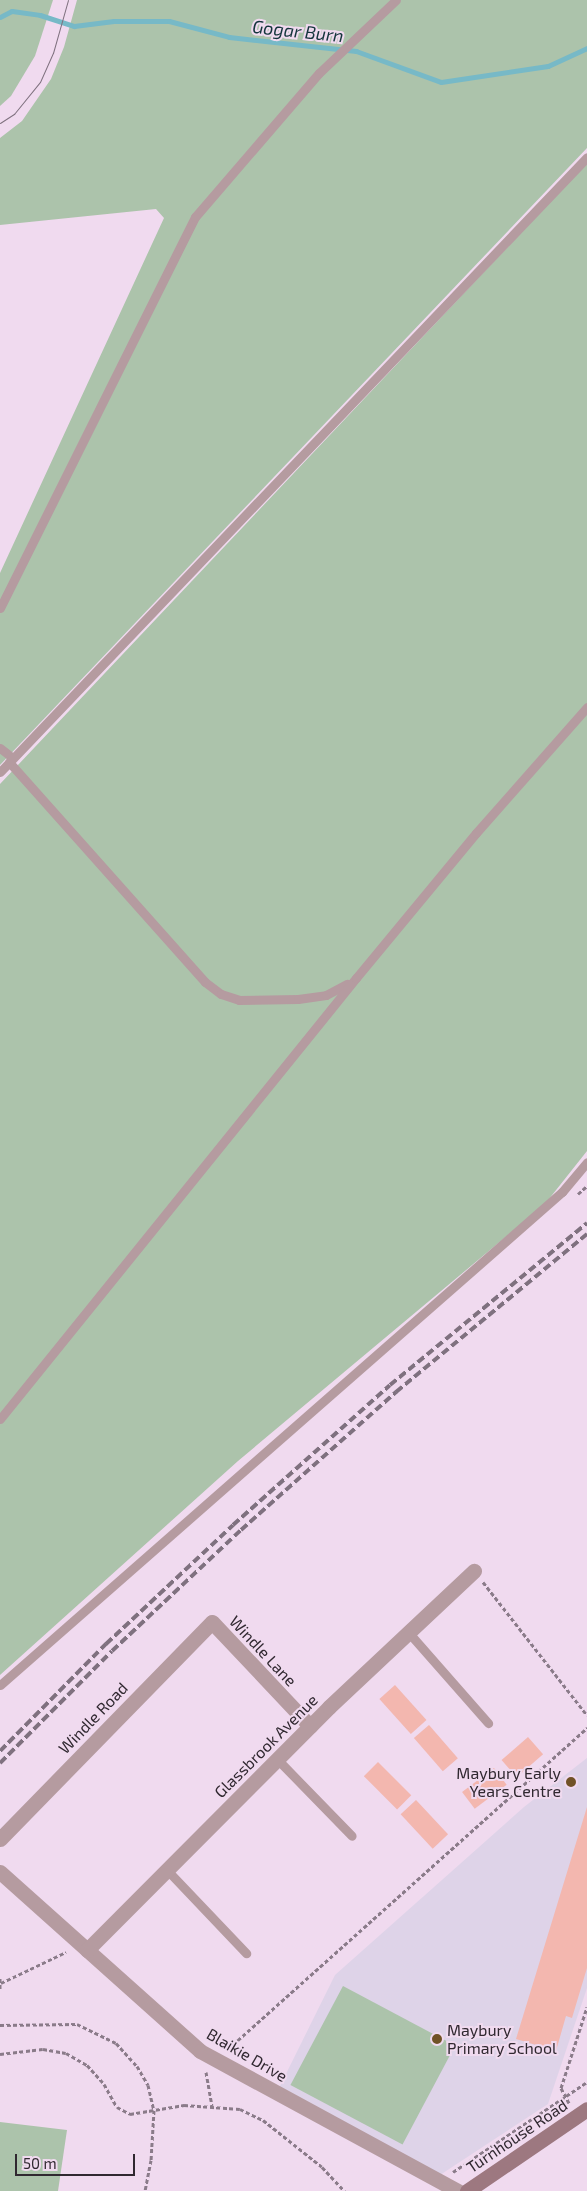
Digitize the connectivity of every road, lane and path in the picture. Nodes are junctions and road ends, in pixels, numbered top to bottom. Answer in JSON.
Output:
{"nodes":[{"id":1,"x":396,"y":0,"type":"edge"},
{"id":2,"x":587,"y":157,"type":"edge"},
{"id":3,"x":0,"y":608,"type":"edge"},
{"id":4,"x":587,"y":707,"type":"edge"},
{"id":5,"x":0,"y":748,"type":"edge"},
{"id":6,"x":9,"y":758,"type":"junction"},
{"id":7,"x":0,"y":772,"type":"edge"},
{"id":8,"x":356,"y":978,"type":"junction"},
{"id":9,"x":587,"y":1162,"type":"edge"},
{"id":10,"x":0,"y":1419,"type":"edge"},
{"id":11,"x":474,"y":1572,"type":"joint"},
{"id":12,"x":212,"y":1622,"type":"joint"},
{"id":13,"x":409,"y":1632,"type":"junction"},
{"id":14,"x":0,"y":1684,"type":"edge"},
{"id":15,"x":587,"y":1715,"type":"edge"},
{"id":16,"x":488,"y":1723,"type":"dead end"},
{"id":17,"x":310,"y":1726,"type":"junction"},
{"id":18,"x":587,"y":1728,"type":"edge"},
{"id":19,"x":277,"y":1759,"type":"junction"},
{"id":20,"x":352,"y":1836,"type":"dead end"},
{"id":21,"x":0,"y":1839,"type":"edge"},
{"id":22,"x":167,"y":1870,"type":"junction"},
{"id":23,"x":0,"y":1872,"type":"edge"},
{"id":24,"x":87,"y":1950,"type":"junction"},
{"id":25,"x":246,"y":1953,"type":"dead end"},
{"id":26,"x":73,"y":1958,"type":"dead end"},
{"id":27,"x":0,"y":1978,"type":"edge"},
{"id":28,"x":1,"y":1983,"type":"junction"},
{"id":29,"x":0,"y":1991,"type":"edge"},
{"id":30,"x":587,"y":2007,"type":"edge"},
{"id":31,"x":0,"y":2025,"type":"edge"},
{"id":32,"x":0,"y":2054,"type":"edge"},
{"id":33,"x":211,"y":2064,"type":"junction"},
{"id":34,"x":587,"y":2082,"type":"edge"},
{"id":35,"x":561,"y":2088,"type":"dead end"},
{"id":36,"x":212,"y":2105,"type":"junction"},
{"id":37,"x":154,"y":2110,"type":"junction"},
{"id":38,"x":587,"y":2110,"type":"edge"},
{"id":39,"x":440,"y":2181,"type":"junction"},
{"id":40,"x":145,"y":2191,"type":"edge"},
{"id":41,"x":344,"y":2191,"type":"edge"},
{"id":42,"x":458,"y":2191,"type":"edge"},
{"id":43,"x":467,"y":2191,"type":"edge"}],
"edges":[{"from":1,"to":3,"type":"lane"},
{"from":2,"to":6,"type":"lane"},
{"from":4,"to":8,"type":"lane"},
{"from":5,"to":6,"type":"lane"},
{"from":6,"to":7,"type":"lane"},
{"from":6,"to":8,"type":"lane"},
{"from":8,"to":10,"type":"lane"},
{"from":9,"to":14,"type":"lane"},
{"from":11,"to":13,"type":"street","name":"Glassbrook Avenue"},
{"from":11,"to":15,"type":"path"},
{"from":12,"to":17,"type":"street","name":"Windle Lane"},
{"from":12,"to":21,"type":"street","name":"Windle Road"},
{"from":13,"to":16,"type":"lane"},
{"from":13,"to":17,"type":"street","name":"Glassbrook Avenue"},
{"from":17,"to":19,"type":"street","name":"Glassbrook Avenue"},
{"from":18,"to":33,"type":"path"},
{"from":19,"to":20,"type":"lane"},
{"from":19,"to":22,"type":"street","name":"Glassbrook Avenue"},
{"from":22,"to":24,"type":"street","name":"Glassbrook Avenue"},
{"from":22,"to":25,"type":"lane"},
{"from":23,"to":24,"type":"street","name":"Blaikie Drive"},
{"from":24,"to":33,"type":"street","name":"Blaikie Drive"},
{"from":26,"to":28,"type":"path"},
{"from":27,"to":28,"type":"path"},
{"from":28,"to":29,"type":"path"},
{"from":30,"to":35,"type":"path"},
{"from":31,"to":37,"type":"path"},
{"from":32,"to":37,"type":"path"},
{"from":33,"to":36,"type":"path"},
{"from":33,"to":39,"type":"street","name":"Blaikie Drive"},
{"from":34,"to":39,"type":"path"},
{"from":36,"to":37,"type":"path"},
{"from":36,"to":41,"type":"path"},
{"from":37,"to":40,"type":"path"},
{"from":38,"to":43,"type":"street","name":"Turnhouse Road"},
{"from":39,"to":42,"type":"street","name":"Blaikie Drive"}]}
